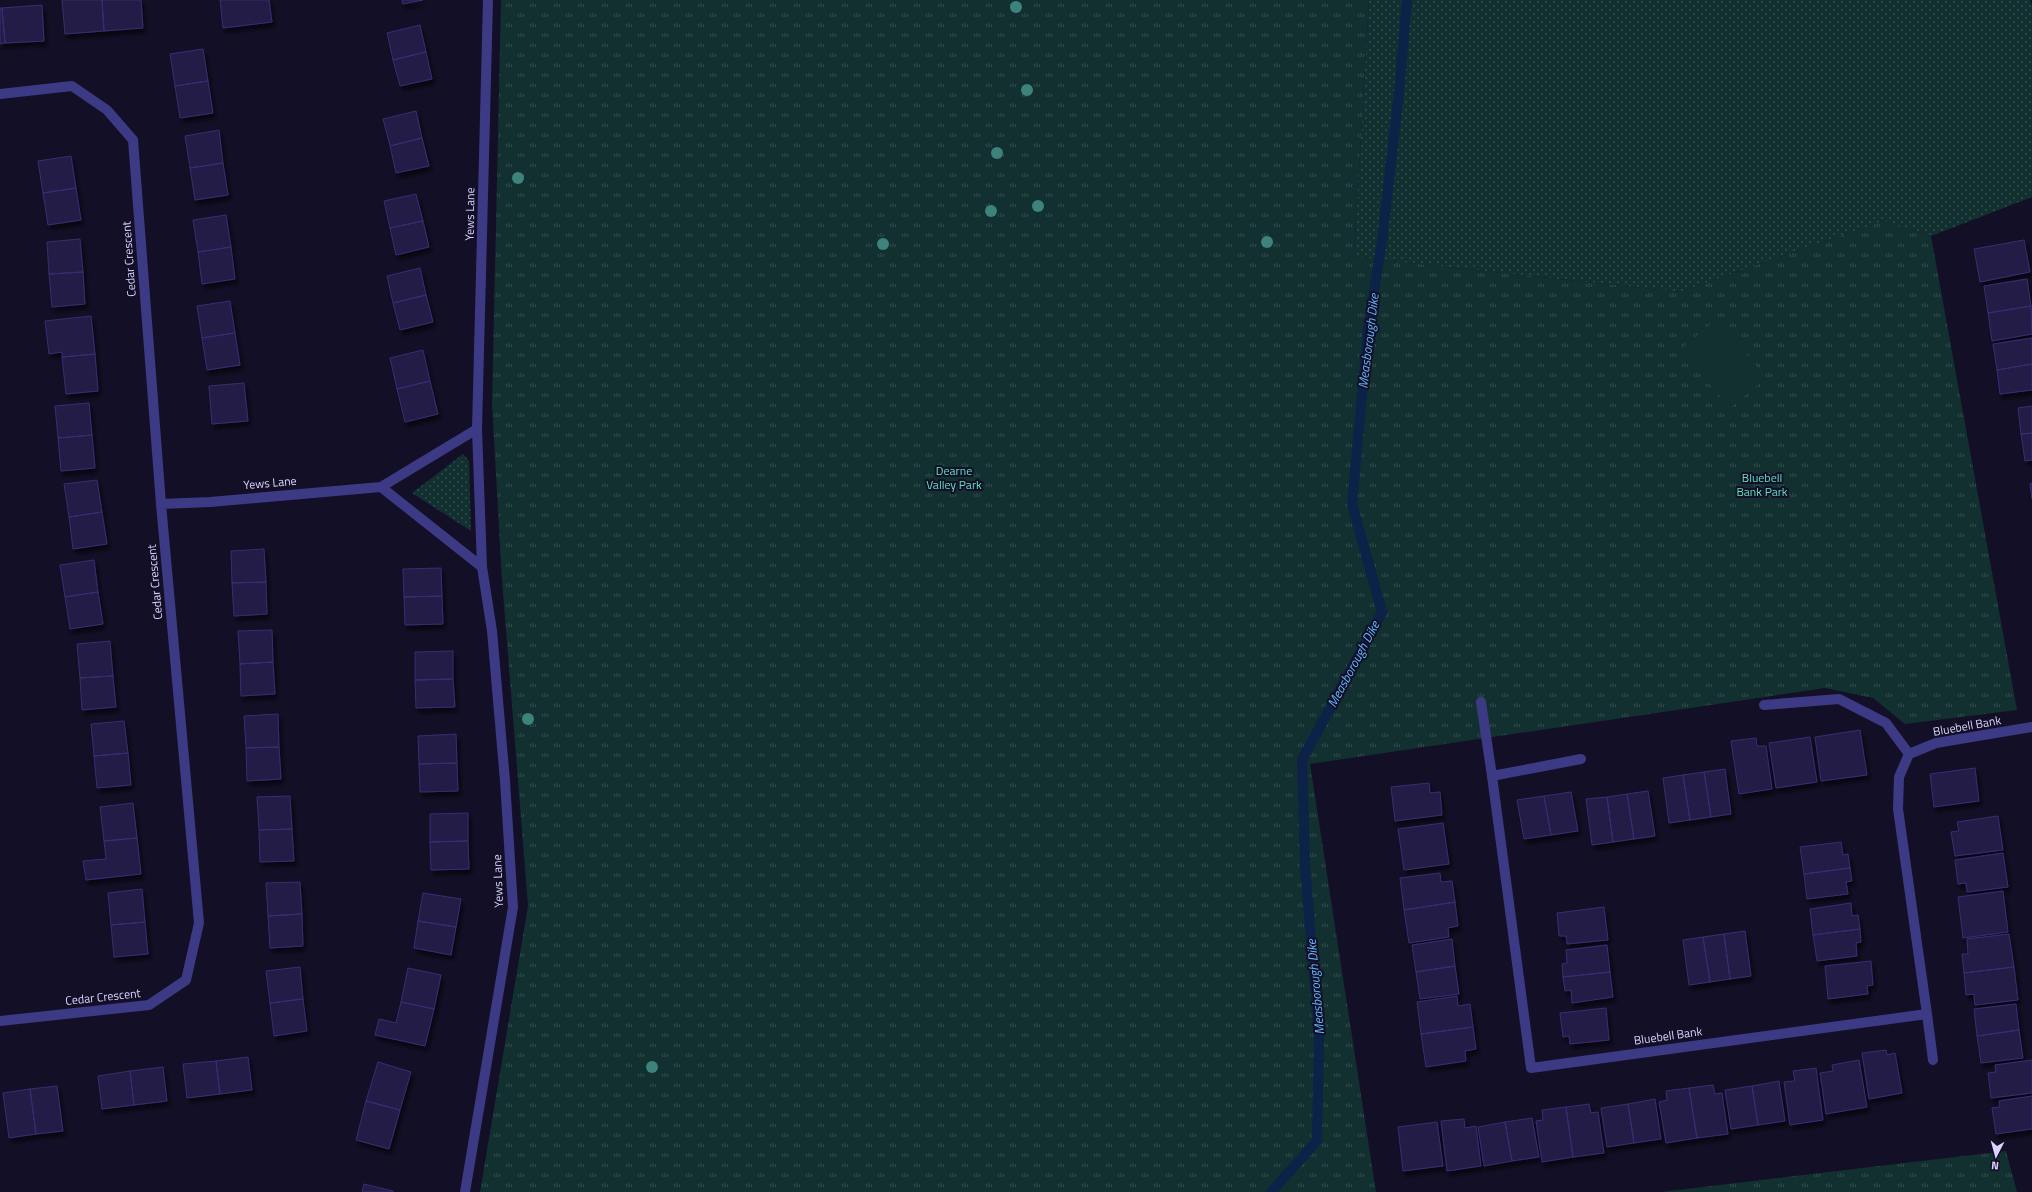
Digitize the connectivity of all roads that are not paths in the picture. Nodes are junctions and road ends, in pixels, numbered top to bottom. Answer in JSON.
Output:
{"nodes":[{"id":1,"x":488,"y":0,"type":"edge"},
{"id":2,"x":0,"y":94,"type":"edge"},
{"id":3,"x":477,"y":429,"type":"junction"},
{"id":4,"x":381,"y":487,"type":"junction"},
{"id":5,"x":161,"y":504,"type":"junction"},
{"id":6,"x":482,"y":567,"type":"junction"},
{"id":7,"x":1481,"y":702,"type":"dead end"},
{"id":8,"x":1764,"y":706,"type":"dead end"},
{"id":9,"x":2032,"y":728,"type":"edge"},
{"id":10,"x":1909,"y":754,"type":"junction"},
{"id":11,"x":1581,"y":760,"type":"dead end"},
{"id":12,"x":1492,"y":776,"type":"junction"},
{"id":13,"x":1927,"y":1014,"type":"junction"},
{"id":14,"x":0,"y":1021,"type":"edge"},
{"id":15,"x":1933,"y":1060,"type":"dead end"},
{"id":16,"x":465,"y":1192,"type":"edge"}],
"edges":[{"from":1,"to":3,"type":"street","name":"Yews Lane"},
{"from":2,"to":5,"type":"street","name":"Cedar Crescent"},
{"from":3,"to":4,"type":"street","name":"Yews Lane"},
{"from":3,"to":6,"type":"street","name":"Yews Lane"},
{"from":4,"to":5,"type":"street","name":"Yews Lane"},
{"from":4,"to":6,"type":"street"},
{"from":5,"to":14,"type":"street","name":"Cedar Crescent"},
{"from":6,"to":16,"type":"street","name":"Yews Lane"},
{"from":7,"to":12,"type":"street"},
{"from":8,"to":10,"type":"street"},
{"from":9,"to":10,"type":"street","name":"Bluebell Bank"},
{"from":10,"to":13,"type":"street"},
{"from":11,"to":12,"type":"street"},
{"from":12,"to":13,"type":"street","name":"Bluebell Bank"},
{"from":13,"to":15,"type":"street"}]}
